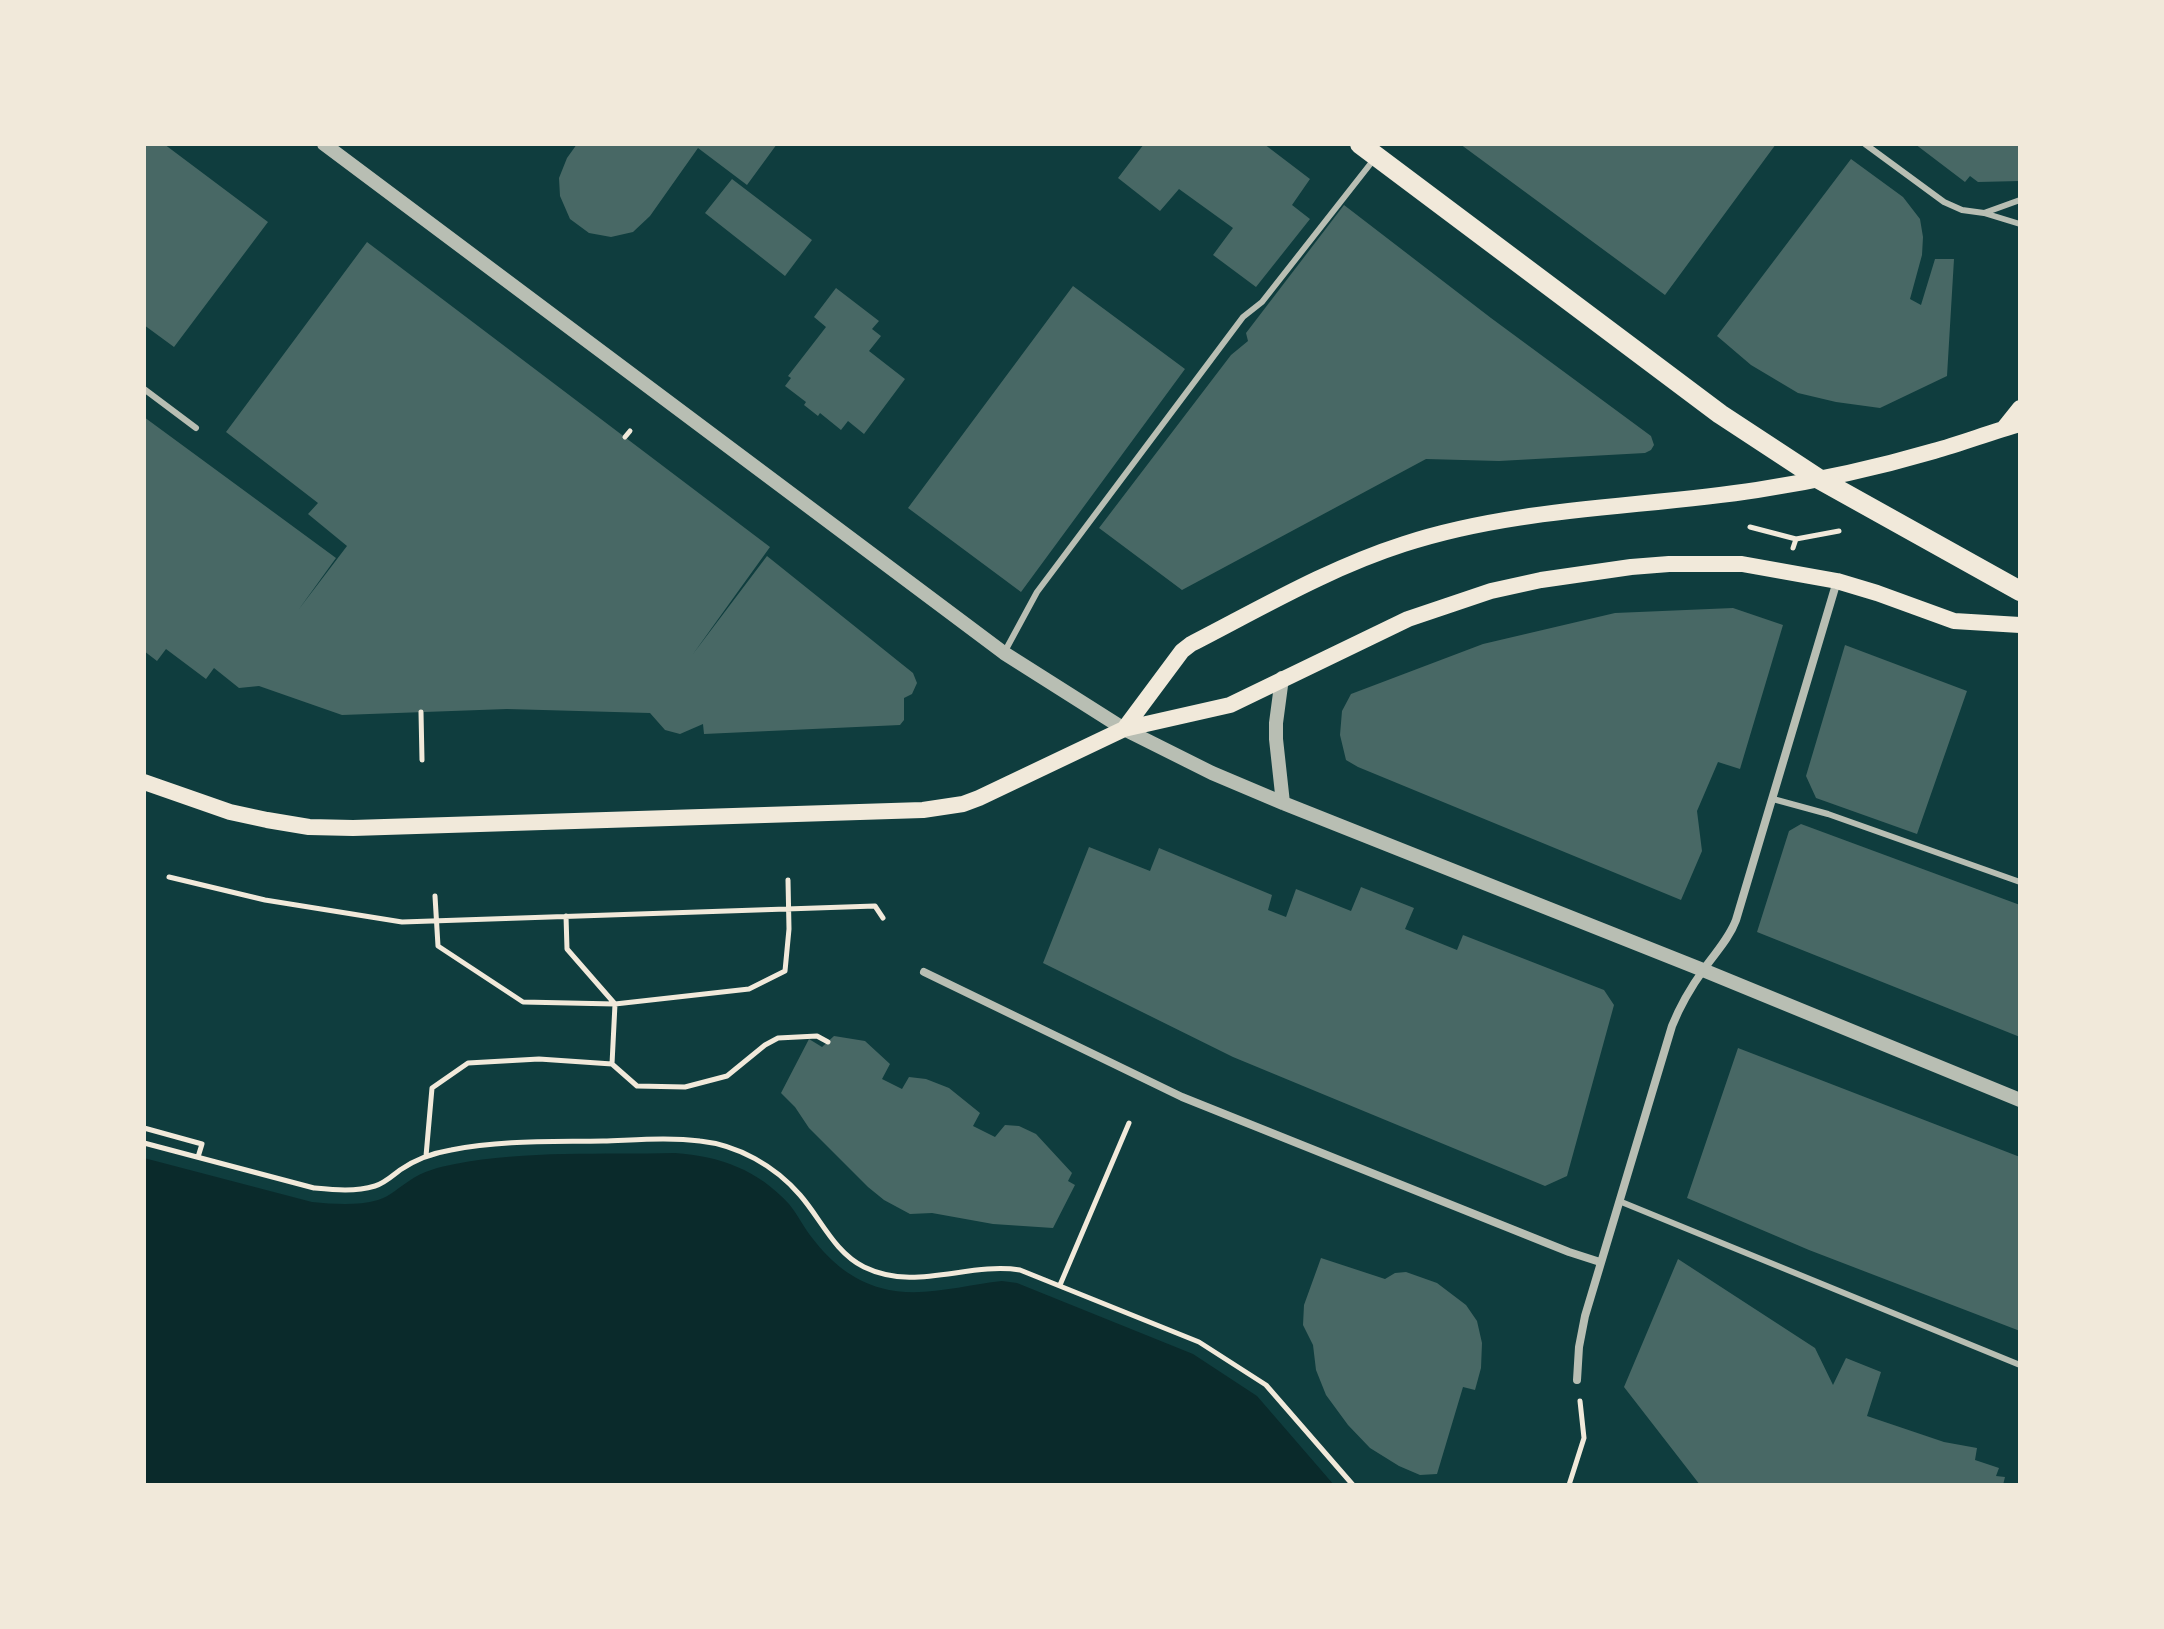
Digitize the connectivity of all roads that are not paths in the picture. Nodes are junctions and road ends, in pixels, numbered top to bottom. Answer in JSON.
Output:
{"nodes":[{"id":1,"x":324,"y":144,"type":"edge"},
{"id":2,"x":1865,"y":144,"type":"edge"},
{"id":3,"x":1368,"y":150,"type":"edge"},
{"id":4,"x":2020,"y":200,"type":"edge"},
{"id":5,"x":1984,"y":213,"type":"junction"},
{"id":6,"x":2020,"y":224,"type":"edge"},
{"id":7,"x":144,"y":389,"type":"edge"},
{"id":8,"x":2020,"y":408,"type":"edge"},
{"id":9,"x":2012,"y":426,"type":"edge"},
{"id":10,"x":196,"y":428,"type":"dead end"},
{"id":11,"x":1819,"y":479,"type":"junction"},
{"id":12,"x":1837,"y":581,"type":"junction"},
{"id":13,"x":2020,"y":591,"type":"edge"},
{"id":14,"x":2020,"y":625,"type":"edge"},
{"id":15,"x":1004,"y":653,"type":"junction"},
{"id":16,"x":1282,"y":678,"type":"junction"},
{"id":17,"x":1124,"y":729,"type":"junction"},
{"id":18,"x":144,"y":782,"type":"edge"},
{"id":19,"x":1773,"y":799,"type":"junction"},
{"id":20,"x":1283,"y":803,"type":"junction"},
{"id":21,"x":2020,"y":882,"type":"edge"},
{"id":22,"x":1703,"y":970,"type":"junction"},
{"id":23,"x":924,"y":972,"type":"dead end"},
{"id":24,"x":2020,"y":1100,"type":"edge"},
{"id":25,"x":1619,"y":1201,"type":"junction"},
{"id":26,"x":1600,"y":1262,"type":"junction"},
{"id":27,"x":2020,"y":1365,"type":"edge"},
{"id":28,"x":1577,"y":1380,"type":"road end"}],
"edges":[{"from":1,"to":15,"type":"street"},
{"from":2,"to":5,"type":"lane"},
{"from":3,"to":11,"type":"main road"},
{"from":3,"to":15,"type":"lane"},
{"from":4,"to":5,"type":"lane"},
{"from":5,"to":6,"type":"lane"},
{"from":7,"to":10,"type":"lane"},
{"from":8,"to":9,"type":"main road"},
{"from":9,"to":11,"type":"main road"},
{"from":11,"to":13,"type":"main road"},
{"from":11,"to":17,"type":"main road"},
{"from":12,"to":14,"type":"main road"},
{"from":12,"to":16,"type":"main road"},
{"from":12,"to":19,"type":"street"},
{"from":15,"to":17,"type":"street"},
{"from":16,"to":17,"type":"main road"},
{"from":16,"to":20,"type":"street"},
{"from":17,"to":18,"type":"main road"},
{"from":17,"to":20,"type":"street"},
{"from":19,"to":21,"type":"lane"},
{"from":19,"to":22,"type":"street"},
{"from":20,"to":22,"type":"street"},
{"from":22,"to":24,"type":"street"},
{"from":22,"to":25,"type":"street"},
{"from":23,"to":26,"type":"street"},
{"from":25,"to":26,"type":"street"},
{"from":25,"to":27,"type":"lane"},
{"from":26,"to":28,"type":"street"}]}
